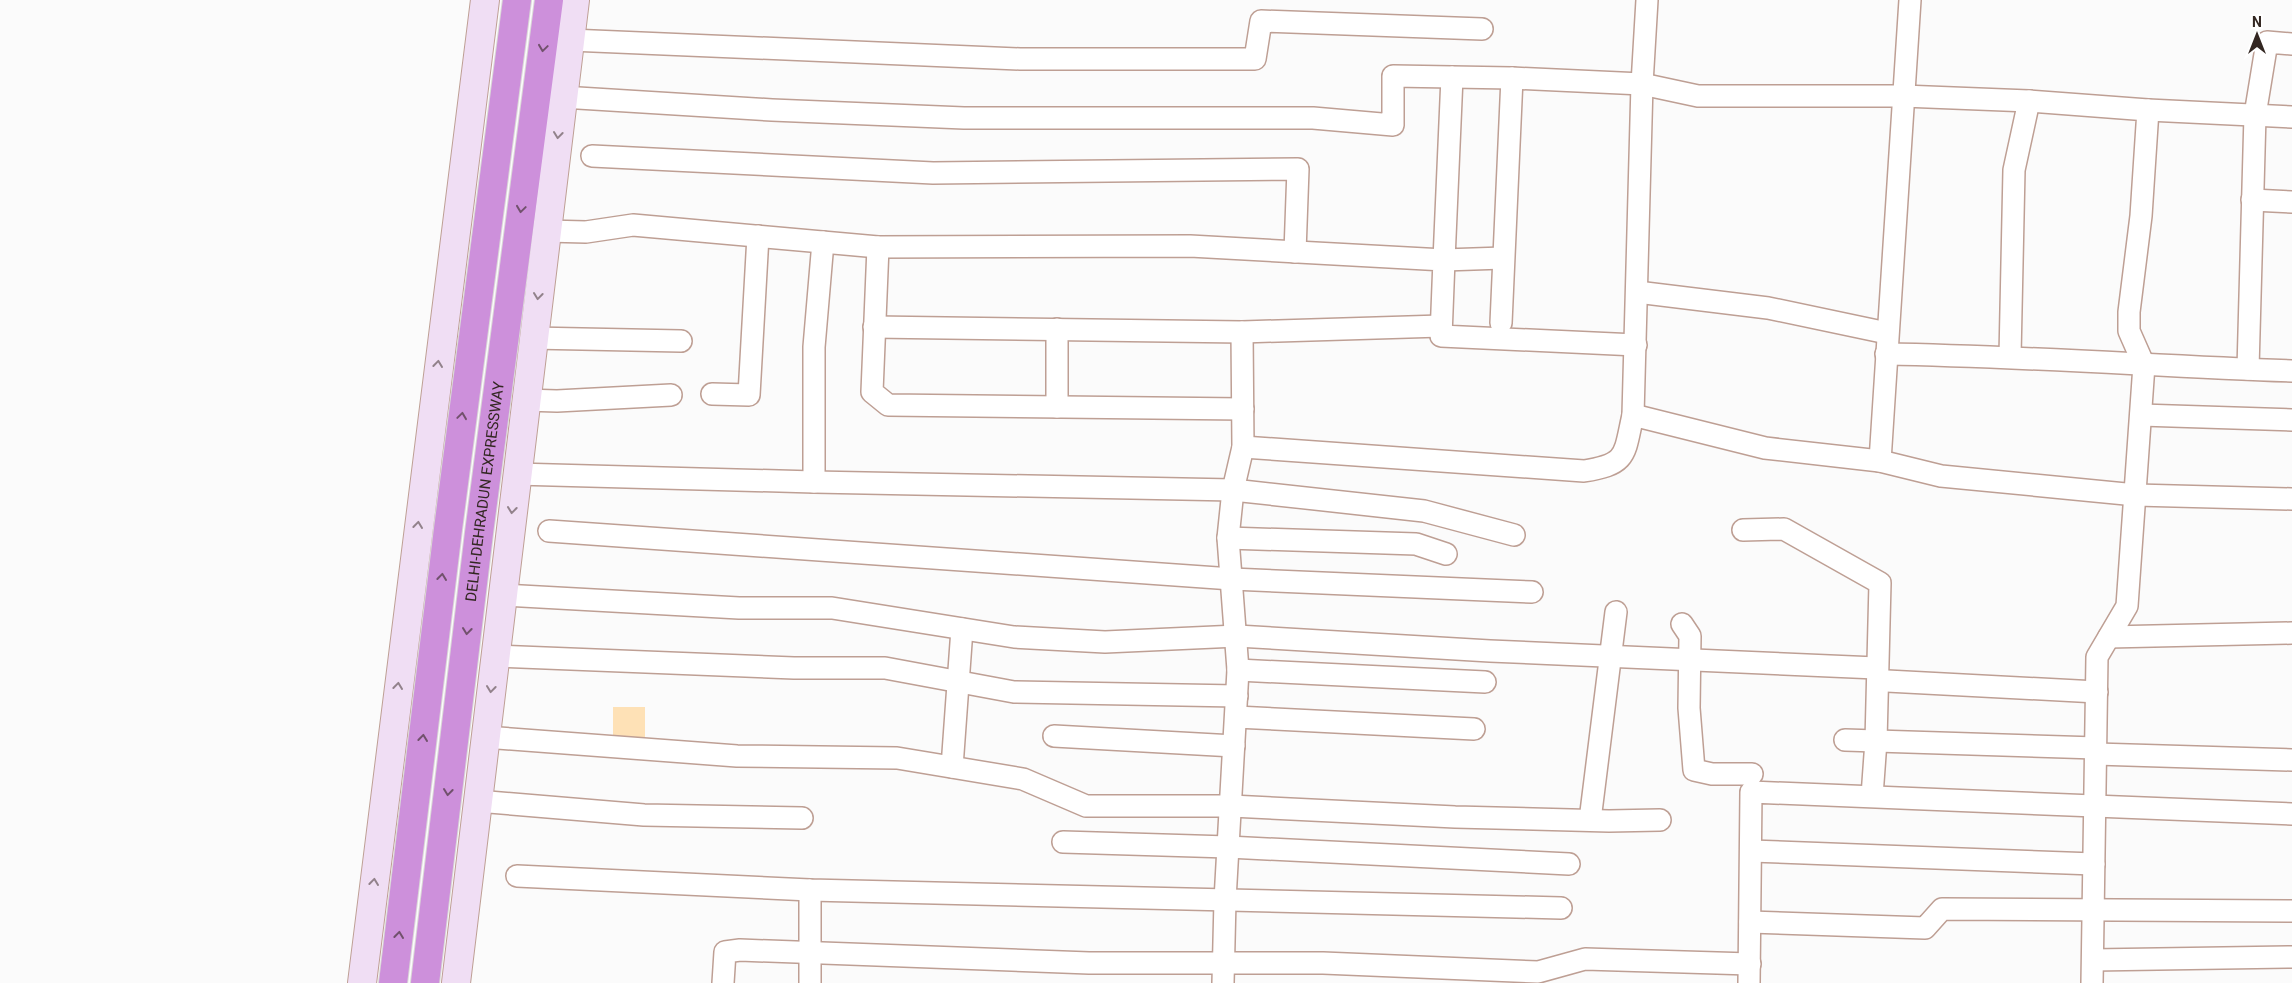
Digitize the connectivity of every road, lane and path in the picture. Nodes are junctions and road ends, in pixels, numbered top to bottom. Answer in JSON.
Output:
{"nodes":[{"id":1,"x":485,"y":0,"type":"edge"},
{"id":2,"x":517,"y":0,"type":"edge"},
{"id":3,"x":549,"y":0,"type":"edge"},
{"id":4,"x":575,"y":0,"type":"edge"},
{"id":5,"x":1647,"y":0,"type":"edge"},
{"id":6,"x":1910,"y":0,"type":"edge"},
{"id":7,"x":1482,"y":29,"type":"dead end"},
{"id":8,"x":570,"y":40,"type":"junction"},
{"id":9,"x":2292,"y":44,"type":"edge"},
{"id":10,"x":1452,"y":77,"type":"junction"},
{"id":11,"x":1512,"y":78,"type":"junction"},
{"id":12,"x":1642,"y":84,"type":"junction"},
{"id":13,"x":1903,"y":96,"type":"junction"},
{"id":14,"x":584,"y":98,"type":"junction"},
{"id":15,"x":2029,"y":101,"type":"junction"},
{"id":16,"x":2148,"y":110,"type":"junction"},
{"id":17,"x":2255,"y":115,"type":"junction"},
{"id":18,"x":2292,"y":117,"type":"edge"},
{"id":19,"x":592,"y":156,"type":"dead end"},
{"id":20,"x":2252,"y":200,"type":"junction"},
{"id":21,"x":2292,"y":202,"type":"edge"},
{"id":22,"x":554,"y":230,"type":"junction"},
{"id":23,"x":758,"y":236,"type":"junction"},
{"id":24,"x":823,"y":242,"type":"junction"},
{"id":25,"x":878,"y":247,"type":"junction"},
{"id":26,"x":1294,"y":252,"type":"junction"},
{"id":27,"x":1503,"y":258,"type":"junction"},
{"id":28,"x":1444,"y":260,"type":"junction"},
{"id":29,"x":1638,"y":292,"type":"junction"},
{"id":30,"x":1501,"y":323,"type":"dead end"},
{"id":31,"x":1441,"y":326,"type":"junction"},
{"id":32,"x":874,"y":327,"type":"junction"},
{"id":33,"x":1057,"y":329,"type":"junction"},
{"id":34,"x":1242,"y":332,"type":"junction"},
{"id":35,"x":554,"y":338,"type":"junction"},
{"id":36,"x":681,"y":341,"type":"dead end"},
{"id":37,"x":1886,"y":343,"type":"junction"},
{"id":38,"x":1636,"y":345,"type":"junction"},
{"id":39,"x":2010,"y":356,"type":"junction"},
{"id":40,"x":2144,"y":365,"type":"junction"},
{"id":41,"x":2248,"y":369,"type":"junction"},
{"id":42,"x":2292,"y":371,"type":"edge"},
{"id":43,"x":712,"y":394,"type":"dead end"},
{"id":44,"x":671,"y":395,"type":"dead end"},
{"id":45,"x":541,"y":400,"type":"junction"},
{"id":46,"x":1057,"y":407,"type":"junction"},
{"id":47,"x":1243,"y":409,"type":"junction"},
{"id":48,"x":1633,"y":415,"type":"junction"},
{"id":49,"x":2141,"y":415,"type":"junction"},
{"id":50,"x":2292,"y":420,"type":"edge"},
{"id":51,"x":1243,"y":447,"type":"junction"},
{"id":52,"x":1880,"y":461,"type":"junction"},
{"id":53,"x":537,"y":474,"type":"junction"},
{"id":54,"x":814,"y":482,"type":"junction"},
{"id":55,"x":1233,"y":490,"type":"junction"},
{"id":56,"x":2136,"y":494,"type":"junction"},
{"id":57,"x":2292,"y":498,"type":"edge"},
{"id":58,"x":1743,"y":530,"type":"dead end"},
{"id":59,"x":549,"y":531,"type":"dead end"},
{"id":60,"x":1514,"y":534,"type":"dead end"},
{"id":61,"x":1228,"y":538,"type":"junction"},
{"id":62,"x":1446,"y":554,"type":"dead end"},
{"id":63,"x":1232,"y":579,"type":"junction"},
{"id":64,"x":1532,"y":592,"type":"dead end"},
{"id":65,"x":519,"y":596,"type":"junction"},
{"id":66,"x":1616,"y":612,"type":"dead end"},
{"id":67,"x":1682,"y":624,"type":"dead end"},
{"id":68,"x":962,"y":629,"type":"junction"},
{"id":69,"x":2292,"y":633,"type":"edge"},
{"id":70,"x":1237,"y":636,"type":"junction"},
{"id":71,"x":2109,"y":636,"type":"junction"},
{"id":72,"x":510,"y":656,"type":"junction"},
{"id":73,"x":1611,"y":657,"type":"junction"},
{"id":74,"x":1690,"y":660,"type":"junction"},
{"id":75,"x":1238,"y":670,"type":"junction"},
{"id":76,"x":1882,"y":675,"type":"junction"},
{"id":77,"x":959,"y":681,"type":"junction"},
{"id":78,"x":1484,"y":682,"type":"dead end"},
{"id":79,"x":2097,"y":692,"type":"junction"},
{"id":80,"x":1237,"y":696,"type":"junction"},
{"id":81,"x":1236,"y":717,"type":"junction"},
{"id":82,"x":1474,"y":729,"type":"dead end"},
{"id":83,"x":1054,"y":736,"type":"dead end"},
{"id":84,"x":502,"y":739,"type":"junction"},
{"id":85,"x":1844,"y":740,"type":"dead end"},
{"id":86,"x":1876,"y":741,"type":"junction"},
{"id":87,"x":1234,"y":746,"type":"junction"},
{"id":88,"x":2096,"y":751,"type":"junction"},
{"id":89,"x":2292,"y":760,"type":"edge"},
{"id":90,"x":952,"y":767,"type":"junction"},
{"id":91,"x":1752,"y":774,"type":"dead end"},
{"id":92,"x":1872,"y":796,"type":"junction"},
{"id":93,"x":492,"y":802,"type":"junction"},
{"id":94,"x":1231,"y":806,"type":"junction"},
{"id":95,"x":2095,"y":806,"type":"junction"},
{"id":96,"x":2292,"y":814,"type":"edge"},
{"id":97,"x":802,"y":818,"type":"dead end"},
{"id":98,"x":1590,"y":820,"type":"junction"},
{"id":99,"x":1660,"y":820,"type":"dead end"},
{"id":100,"x":1063,"y":842,"type":"dead end"},
{"id":101,"x":1228,"y":847,"type":"junction"},
{"id":102,"x":1751,"y":851,"type":"junction"},
{"id":103,"x":1568,"y":864,"type":"dead end"},
{"id":104,"x":2094,"y":864,"type":"junction"},
{"id":105,"x":517,"y":876,"type":"dead end"},
{"id":106,"x":810,"y":890,"type":"junction"},
{"id":107,"x":1225,"y":900,"type":"junction"},
{"id":108,"x":1561,"y":908,"type":"dead end"},
{"id":109,"x":2094,"y":910,"type":"junction"},
{"id":110,"x":2292,"y":911,"type":"edge"},
{"id":111,"x":1750,"y":922,"type":"junction"},
{"id":112,"x":810,"y":953,"type":"junction"},
{"id":113,"x":2292,"y":957,"type":"edge"},
{"id":114,"x":2093,"y":960,"type":"junction"},
{"id":115,"x":1224,"y":973,"type":"edge"},
{"id":116,"x":1749,"y":973,"type":"edge"},
{"id":117,"x":1421,"y":974,"type":"edge"},
{"id":118,"x":1479,"y":976,"type":"edge"},
{"id":119,"x":1538,"y":977,"type":"edge"},
{"id":120,"x":362,"y":983,"type":"edge"},
{"id":121,"x":393,"y":983,"type":"edge"},
{"id":122,"x":425,"y":983,"type":"edge"},
{"id":123,"x":456,"y":983,"type":"edge"},
{"id":124,"x":723,"y":983,"type":"edge"},
{"id":125,"x":810,"y":983,"type":"edge"},
{"id":126,"x":2092,"y":983,"type":"edge"}],
"edges":[{"from":120,"to":1,"type":"street","one_way":true},
{"from":121,"to":2,"type":"highway","name":"DELHI-DEHRADUN EXPRESSWAY","one_way":true},
{"from":3,"to":122,"type":"highway","name":"DELHI-DEHRADUN EXPRESSWAY","one_way":true},
{"from":4,"to":8,"type":"street"},
{"from":5,"to":12,"type":"street"},
{"from":6,"to":13,"type":"street"},
{"from":7,"to":8,"type":"street"},
{"from":8,"to":14,"type":"street"},
{"from":9,"to":17,"type":"street"},
{"from":10,"to":11,"type":"street"},
{"from":10,"to":14,"type":"street"},
{"from":10,"to":28,"type":"street"},
{"from":11,"to":12,"type":"street"},
{"from":11,"to":27,"type":"street"},
{"from":12,"to":13,"type":"street"},
{"from":12,"to":29,"type":"street"},
{"from":13,"to":15,"type":"street"},
{"from":13,"to":37,"type":"street"},
{"from":14,"to":22,"type":"street","one_way":true},
{"from":15,"to":16,"type":"street"},
{"from":15,"to":39,"type":"street"},
{"from":16,"to":17,"type":"street"},
{"from":16,"to":40,"type":"street"},
{"from":17,"to":18,"type":"street"},
{"from":17,"to":20,"type":"street"},
{"from":19,"to":26,"type":"street"},
{"from":20,"to":21,"type":"street"},
{"from":20,"to":41,"type":"street"},
{"from":22,"to":23,"type":"street"},
{"from":22,"to":35,"type":"street","one_way":true},
{"from":23,"to":24,"type":"street"},
{"from":23,"to":43,"type":"street"},
{"from":24,"to":25,"type":"street"},
{"from":24,"to":54,"type":"street"},
{"from":25,"to":26,"type":"street"},
{"from":25,"to":32,"type":"street"},
{"from":26,"to":28,"type":"street"},
{"from":27,"to":28,"type":"street"},
{"from":27,"to":30,"type":"street"},
{"from":28,"to":31,"type":"street"},
{"from":29,"to":37,"type":"street"},
{"from":29,"to":38,"type":"street"},
{"from":31,"to":34,"type":"street"},
{"from":31,"to":38,"type":"street"},
{"from":32,"to":33,"type":"street"},
{"from":32,"to":46,"type":"street"},
{"from":33,"to":34,"type":"street"},
{"from":33,"to":46,"type":"street"},
{"from":34,"to":47,"type":"street"},
{"from":35,"to":36,"type":"street"},
{"from":35,"to":45,"type":"street"},
{"from":37,"to":39,"type":"street"},
{"from":37,"to":52,"type":"street"},
{"from":38,"to":48,"type":"street"},
{"from":39,"to":40,"type":"street"},
{"from":40,"to":41,"type":"street"},
{"from":40,"to":49,"type":"street"},
{"from":41,"to":42,"type":"street"},
{"from":44,"to":45,"type":"street"},
{"from":45,"to":53,"type":"street"},
{"from":46,"to":47,"type":"street"},
{"from":47,"to":51,"type":"street"},
{"from":48,"to":51,"type":"street"},
{"from":48,"to":52,"type":"street"},
{"from":49,"to":50,"type":"street"},
{"from":49,"to":56,"type":"street"},
{"from":51,"to":55,"type":"street"},
{"from":52,"to":56,"type":"street"},
{"from":53,"to":54,"type":"street"},
{"from":53,"to":65,"type":"street","one_way":true},
{"from":54,"to":55,"type":"street"},
{"from":55,"to":60,"type":"street"},
{"from":55,"to":61,"type":"street"},
{"from":56,"to":57,"type":"street"},
{"from":56,"to":71,"type":"street"},
{"from":58,"to":76,"type":"street"},
{"from":59,"to":63,"type":"street"},
{"from":61,"to":62,"type":"street"},
{"from":61,"to":63,"type":"street"},
{"from":63,"to":64,"type":"street"},
{"from":63,"to":70,"type":"street"},
{"from":65,"to":68,"type":"street"},
{"from":65,"to":72,"type":"street"},
{"from":66,"to":73,"type":"street"},
{"from":67,"to":74,"type":"street"},
{"from":68,"to":70,"type":"street"},
{"from":68,"to":77,"type":"street"},
{"from":69,"to":71,"type":"street"},
{"from":70,"to":73,"type":"street"},
{"from":70,"to":75,"type":"street"},
{"from":71,"to":79,"type":"street"},
{"from":72,"to":77,"type":"street"},
{"from":72,"to":84,"type":"street","one_way":true},
{"from":73,"to":74,"type":"street"},
{"from":73,"to":98,"type":"street"},
{"from":74,"to":76,"type":"street"},
{"from":74,"to":91,"type":"street"},
{"from":75,"to":78,"type":"street"},
{"from":75,"to":80,"type":"street"},
{"from":76,"to":79,"type":"street"},
{"from":76,"to":86,"type":"street"},
{"from":77,"to":80,"type":"street"},
{"from":77,"to":90,"type":"street"},
{"from":79,"to":88,"type":"street"},
{"from":80,"to":81,"type":"street"},
{"from":81,"to":82,"type":"street"},
{"from":81,"to":87,"type":"street"},
{"from":83,"to":87,"type":"street"},
{"from":84,"to":90,"type":"street"},
{"from":84,"to":93,"type":"street"},
{"from":85,"to":86,"type":"street"},
{"from":86,"to":88,"type":"street"},
{"from":86,"to":92,"type":"street"},
{"from":87,"to":94,"type":"street"},
{"from":88,"to":89,"type":"street"},
{"from":88,"to":95,"type":"street"},
{"from":90,"to":94,"type":"street"},
{"from":92,"to":95,"type":"street"},
{"from":92,"to":102,"type":"street"},
{"from":93,"to":97,"type":"street"},
{"from":93,"to":123,"type":"street"},
{"from":94,"to":98,"type":"street"},
{"from":94,"to":101,"type":"street"},
{"from":95,"to":96,"type":"street"},
{"from":95,"to":104,"type":"street"},
{"from":98,"to":99,"type":"street"},
{"from":100,"to":101,"type":"street"},
{"from":101,"to":103,"type":"street"},
{"from":101,"to":107,"type":"street"},
{"from":102,"to":104,"type":"street"},
{"from":102,"to":111,"type":"street"},
{"from":104,"to":109,"type":"street"},
{"from":105,"to":106,"type":"street"},
{"from":106,"to":107,"type":"street"},
{"from":106,"to":112,"type":"street"},
{"from":107,"to":108,"type":"street"},
{"from":107,"to":115,"type":"street"},
{"from":109,"to":110,"type":"street"},
{"from":109,"to":111,"type":"street"},
{"from":109,"to":114,"type":"street"},
{"from":111,"to":116,"type":"street"},
{"from":112,"to":115,"type":"street"},
{"from":112,"to":124,"type":"street"},
{"from":112,"to":125,"type":"street"},
{"from":113,"to":114,"type":"street"},
{"from":114,"to":126,"type":"street"},
{"from":115,"to":117,"type":"street"},
{"from":116,"to":119,"type":"street"},
{"from":117,"to":118,"type":"street"},
{"from":118,"to":119,"type":"street"}]}
